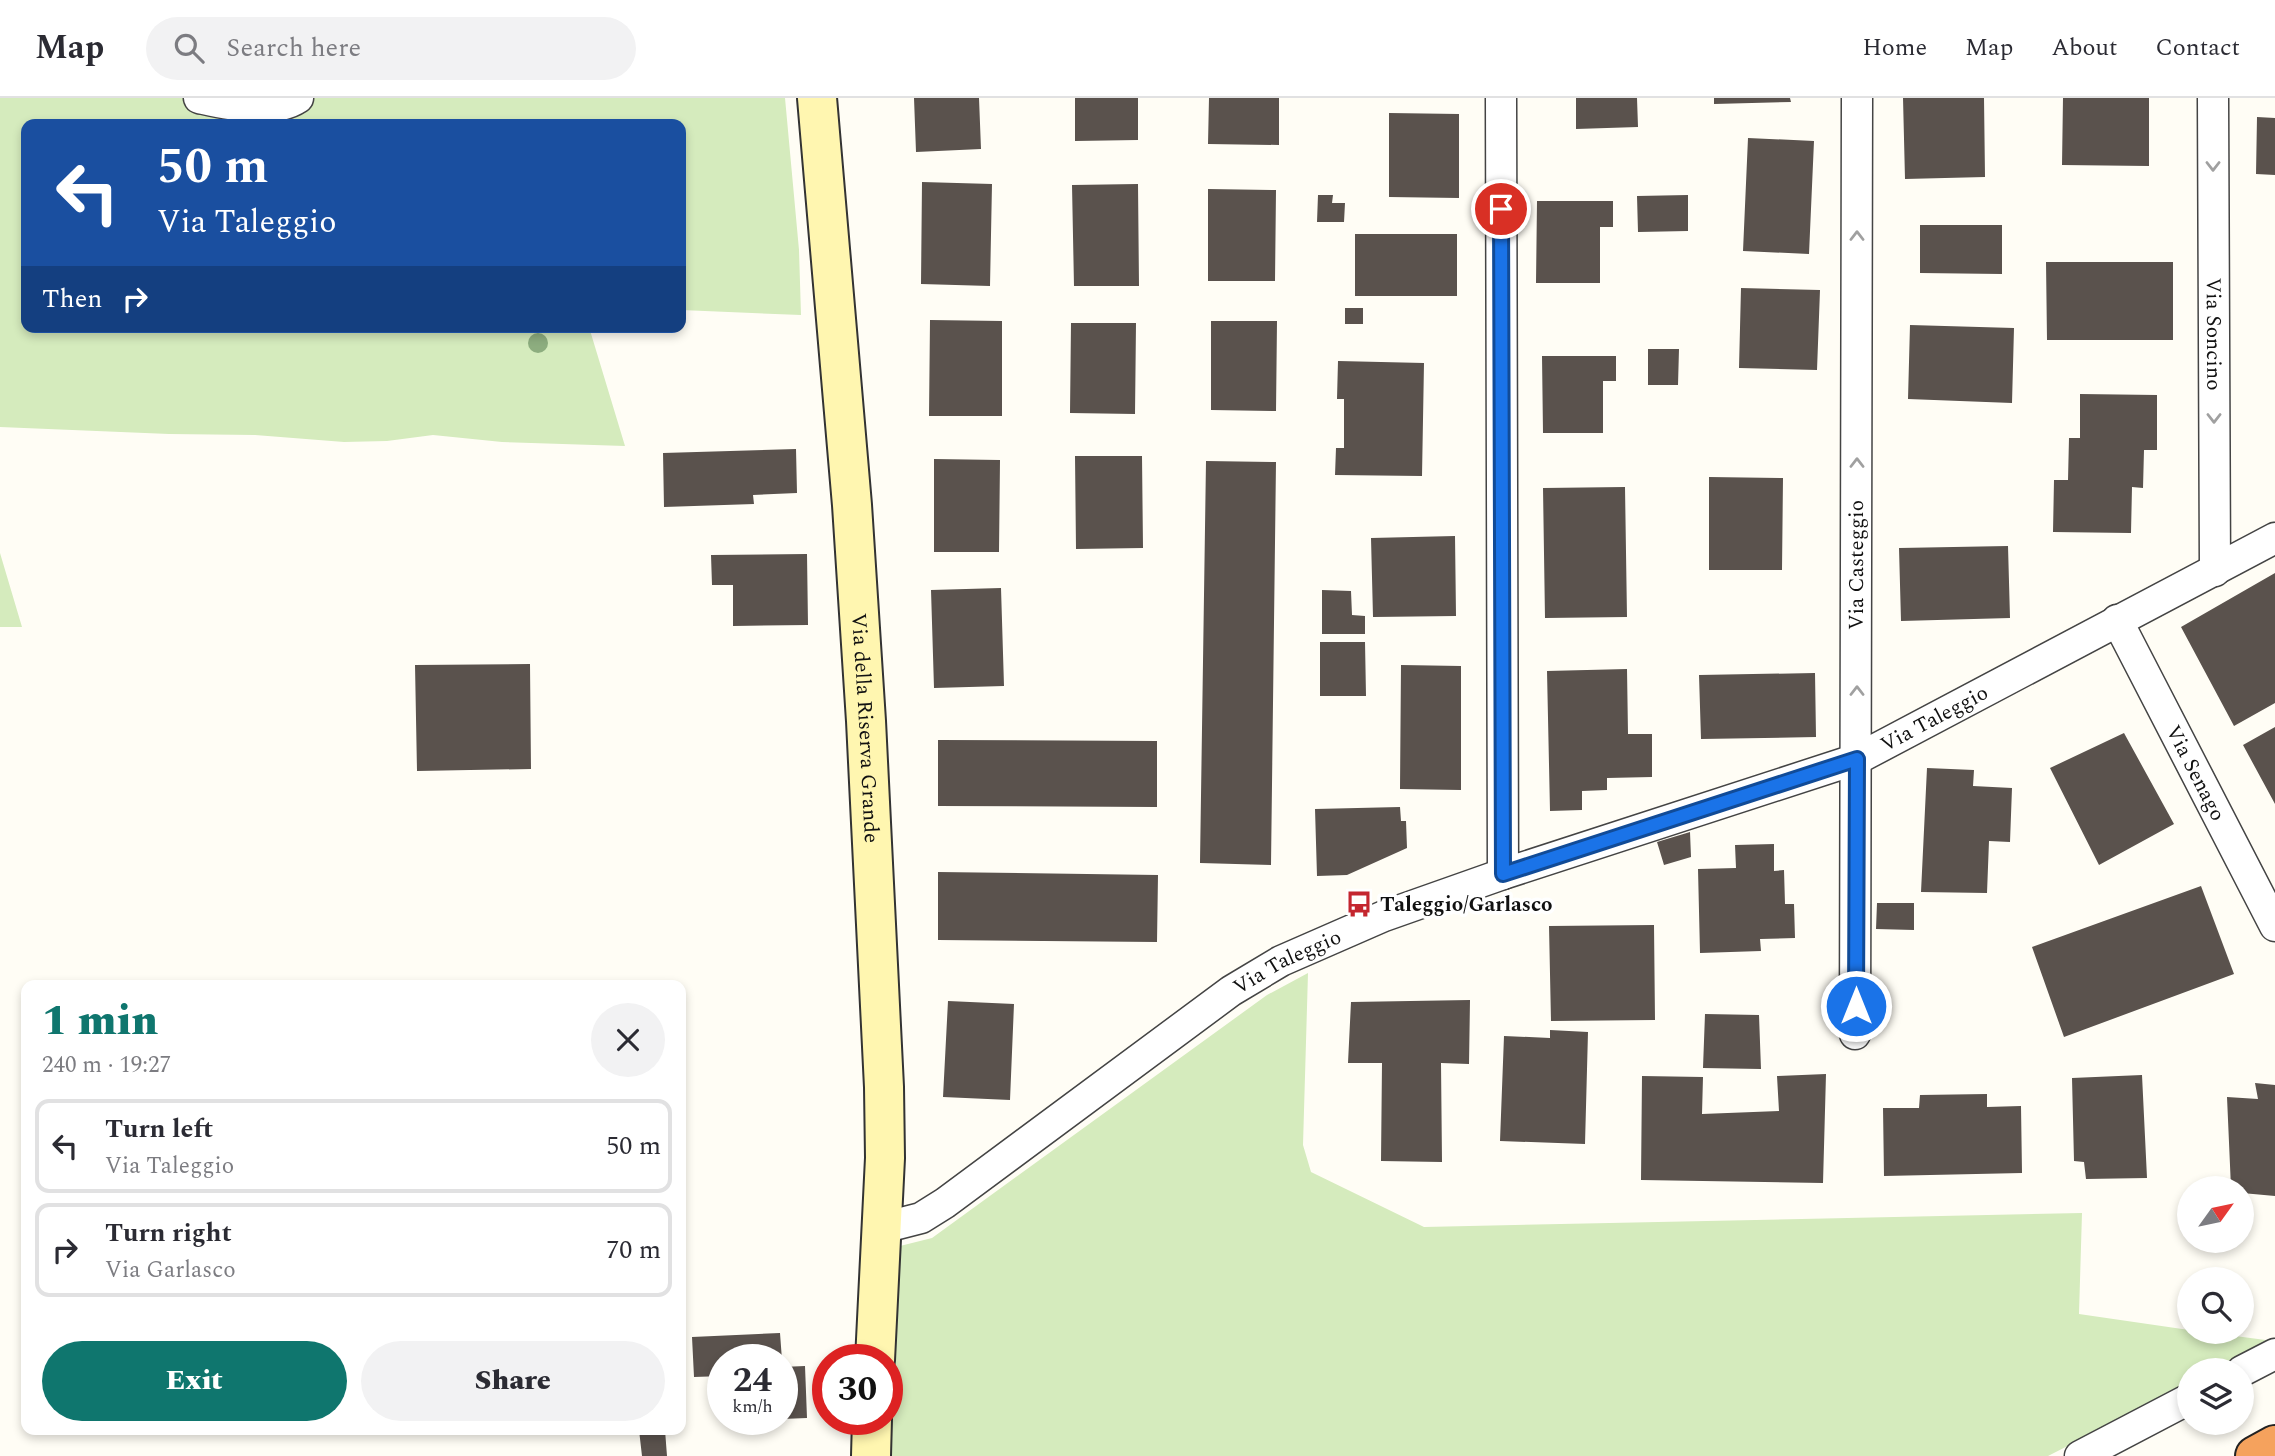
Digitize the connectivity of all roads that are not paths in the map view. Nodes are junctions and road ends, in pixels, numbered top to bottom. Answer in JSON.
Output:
{"nodes":[{"id":1,"x":199,"y":98,"type":"edge"},
{"id":2,"x":298,"y":98,"type":"edge"},
{"id":3,"x":817,"y":98,"type":"edge"},
{"id":4,"x":1501,"y":98,"type":"edge"},
{"id":5,"x":1857,"y":98,"type":"edge"},
{"id":6,"x":2213,"y":98,"type":"edge"},
{"id":7,"x":2275,"y":538,"type":"edge"},
{"id":8,"x":2215,"y":571,"type":"junction"},
{"id":9,"x":2117,"y":620,"type":"junction"},
{"id":10,"x":1857,"y":759,"type":"junction"},
{"id":11,"x":1503,"y":874,"type":"junction"},
{"id":12,"x":2275,"y":926,"type":"edge"},
{"id":13,"x":1856,"y":1034,"type":"dead end"},
{"id":14,"x":882,"y":1228,"type":"junction"},
{"id":15,"x":877,"y":1344,"type":"edge"},
{"id":16,"x":2275,"y":1354,"type":"edge"},
{"id":17,"x":2254,"y":1365,"type":"edge"},
{"id":18,"x":2177,"y":1405,"type":"edge"},
{"id":19,"x":872,"y":1435,"type":"edge"},
{"id":20,"x":2275,"y":1445,"type":"edge"},
{"id":21,"x":871,"y":1456,"type":"edge"},
{"id":22,"x":2080,"y":1456,"type":"edge"},
{"id":23,"x":2255,"y":1456,"type":"edge"}],
"edges":[{"from":1,"to":2,"type":"street"},
{"from":3,"to":14,"type":"street","name":"Via della Riserva Grande"},
{"from":4,"to":11,"type":"street"},
{"from":10,"to":5,"type":"street","name":"Via Casteggio","one_way":true},
{"from":6,"to":8,"type":"street","name":"Via Soncino","one_way":true},
{"from":7,"to":8,"type":"street","name":"Via Taleggio"},
{"from":8,"to":9,"type":"street","name":"Via Taleggio"},
{"from":9,"to":10,"type":"street","name":"Via Taleggio"},
{"from":9,"to":12,"type":"street","name":"Via Senago"},
{"from":10,"to":11,"type":"street","name":"Via Taleggio"},
{"from":10,"to":13,"type":"street","name":"Via Casteggio"},
{"from":11,"to":14,"type":"street","name":"Via Taleggio"},
{"from":14,"to":15,"type":"street","name":"Via della Riserva Grande"},
{"from":16,"to":17,"type":"street"},
{"from":18,"to":22,"type":"street"},
{"from":19,"to":21,"type":"street"},
{"from":20,"to":23,"type":"highway"}]}
